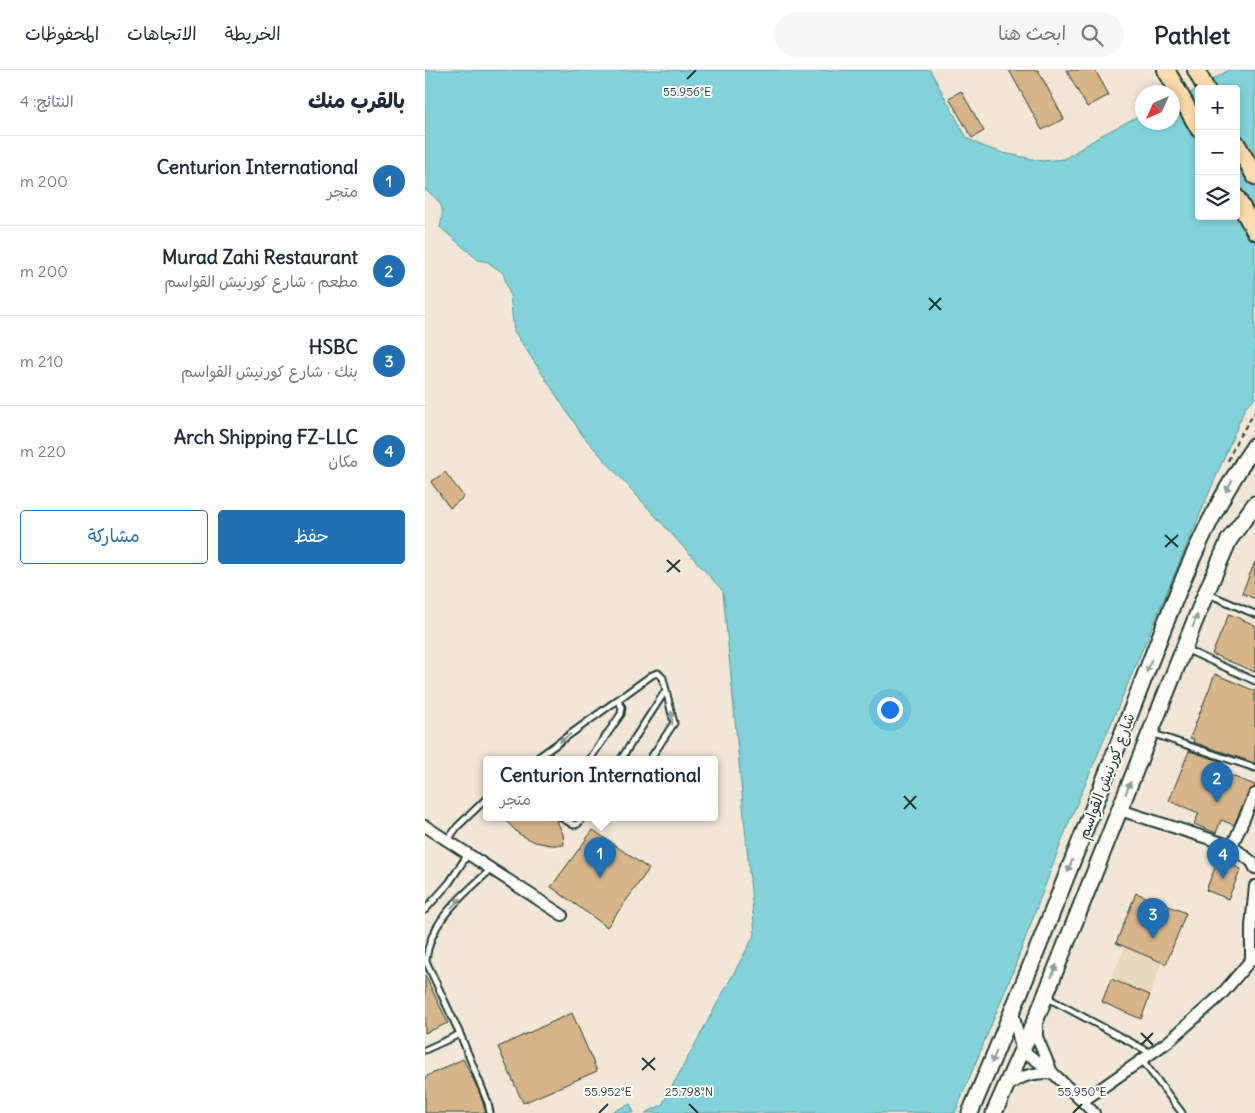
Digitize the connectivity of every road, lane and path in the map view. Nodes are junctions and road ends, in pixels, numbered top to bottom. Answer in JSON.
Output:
{"nodes":[{"id":1,"x":1166,"y":70,"type":"edge"},
{"id":2,"x":1195,"y":70,"type":"edge"},
{"id":3,"x":1204,"y":85,"type":"edge"},
{"id":4,"x":1195,"y":122,"type":"edge"},
{"id":5,"x":1240,"y":150,"type":"edge"},
{"id":6,"x":1255,"y":176,"type":"edge"},
{"id":7,"x":1240,"y":204,"type":"edge"},
{"id":8,"x":1255,"y":231,"type":"edge"},
{"id":9,"x":1255,"y":445,"type":"edge"},
{"id":10,"x":1255,"y":504,"type":"edge"},
{"id":11,"x":1206,"y":593,"type":"junction"},
{"id":12,"x":1255,"y":614,"type":"edge"},
{"id":13,"x":1184,"y":649,"type":"junction"},
{"id":14,"x":1255,"y":681,"type":"edge"},
{"id":15,"x":666,"y":690,"type":"junction"},
{"id":16,"x":617,"y":700,"type":"junction"},
{"id":17,"x":1150,"y":733,"type":"junction"},
{"id":18,"x":540,"y":756,"type":"edge"},
{"id":19,"x":592,"y":756,"type":"edge"},
{"id":20,"x":623,"y":756,"type":"edge"},
{"id":21,"x":652,"y":756,"type":"edge"},
{"id":22,"x":1255,"y":768,"type":"edge"},
{"id":23,"x":1255,"y":794,"type":"edge"},
{"id":24,"x":483,"y":802,"type":"edge"},
{"id":25,"x":1120,"y":810,"type":"junction"},
{"id":26,"x":567,"y":821,"type":"edge"},
{"id":27,"x":580,"y":821,"type":"edge"},
{"id":28,"x":425,"y":826,"type":"edge"},
{"id":29,"x":448,"y":841,"type":"junction"},
{"id":30,"x":1233,"y":846,"type":"junction"},
{"id":31,"x":468,"y":854,"type":"junction"},
{"id":32,"x":1255,"y":868,"type":"edge"},
{"id":33,"x":491,"y":869,"type":"junction"},
{"id":34,"x":1255,"y":886,"type":"edge"},
{"id":35,"x":425,"y":910,"type":"edge"},
{"id":36,"x":562,"y":916,"type":"dead end"},
{"id":37,"x":1253,"y":956,"type":"edge"},
{"id":38,"x":426,"y":960,"type":"edge"},
{"id":39,"x":1045,"y":996,"type":"junction"},
{"id":40,"x":1013,"y":1012,"type":"junction"},
{"id":41,"x":1038,"y":1014,"type":"junction"},
{"id":42,"x":460,"y":1034,"type":"junction"},
{"id":43,"x":1021,"y":1049,"type":"junction"},
{"id":44,"x":425,"y":1050,"type":"edge"},
{"id":45,"x":1151,"y":1053,"type":"junction"},
{"id":46,"x":1142,"y":1060,"type":"junction"},
{"id":47,"x":1053,"y":1073,"type":"junction"},
{"id":48,"x":1005,"y":1087,"type":"junction"},
{"id":49,"x":1083,"y":1101,"type":"junction"},
{"id":50,"x":490,"y":1113,"type":"edge"},
{"id":51,"x":970,"y":1113,"type":"edge"},
{"id":52,"x":994,"y":1113,"type":"edge"},
{"id":53,"x":1095,"y":1113,"type":"edge"},
{"id":54,"x":1182,"y":1113,"type":"edge"}],
"edges":[{"from":1,"to":4,"type":"main road"},
{"from":2,"to":3,"type":"main road"},
{"from":5,"to":6,"type":"main road"},
{"from":7,"to":8,"type":"main road"},
{"from":9,"to":40,"type":"main road","name":"شارع كورنيش القواسم","one_way":true},
{"from":10,"to":11,"type":"main road","name":"شارع كورنيش القواسم"},
{"from":11,"to":12,"type":"lane"},
{"from":13,"to":11,"type":"main road","name":"شارع كورنيش القواسم","one_way":true},
{"from":13,"to":14,"type":"lane"},
{"from":13,"to":17,"type":"main road","name":"شارع كورنيش القواسم"},
{"from":15,"to":16,"type":"lane"},
{"from":15,"to":20,"type":"lane"},
{"from":21,"to":15,"type":"lane","one_way":true},
{"from":16,"to":18,"type":"lane","one_way":true},
{"from":16,"to":19,"type":"lane"},
{"from":17,"to":22,"type":"lane"},
{"from":25,"to":17,"type":"main road","name":"شارع كورنيش القواسم","one_way":true},
{"from":23,"to":30,"type":"street"},
{"from":24,"to":29,"type":"lane"},
{"from":25,"to":30,"type":"street"},
{"from":39,"to":25,"type":"main road","name":"شارع كورنيش القواسم","one_way":true},
{"from":26,"to":27,"type":"lane"},
{"from":28,"to":29,"type":"street"},
{"from":29,"to":31,"type":"street"},
{"from":30,"to":32,"type":"street"},
{"from":31,"to":33,"type":"street"},
{"from":31,"to":35,"type":"lane"},
{"from":33,"to":36,"type":"street"},
{"from":38,"to":33,"type":"lane","one_way":true},
{"from":34,"to":37,"type":"street"},
{"from":37,"to":45,"type":"street"},
{"from":38,"to":42,"type":"lane"},
{"from":39,"to":41,"type":"main road","name":"شارع كورنيش القواسم"},
{"from":39,"to":45,"type":"lane"},
{"from":40,"to":43,"type":"street"},
{"from":40,"to":51,"type":"main road","name":"شارع كورنيش القواسم","one_way":true},
{"from":41,"to":43,"type":"main road","name":"شارع كورنيش القواسم"},
{"from":41,"to":47,"type":"street"},
{"from":42,"to":44,"type":"lane"},
{"from":42,"to":50,"type":"lane"},
{"from":43,"to":47,"type":"street"},
{"from":43,"to":48,"type":"main road","name":"شارع كورنيش القواسم"},
{"from":45,"to":46,"type":"street"},
{"from":46,"to":49,"type":"street"},
{"from":46,"to":54,"type":"lane"},
{"from":47,"to":48,"type":"street"},
{"from":47,"to":49,"type":"street"},
{"from":48,"to":52,"type":"main road","name":"شارع كورنيش القواسم"},
{"from":49,"to":53,"type":"street"}]}
